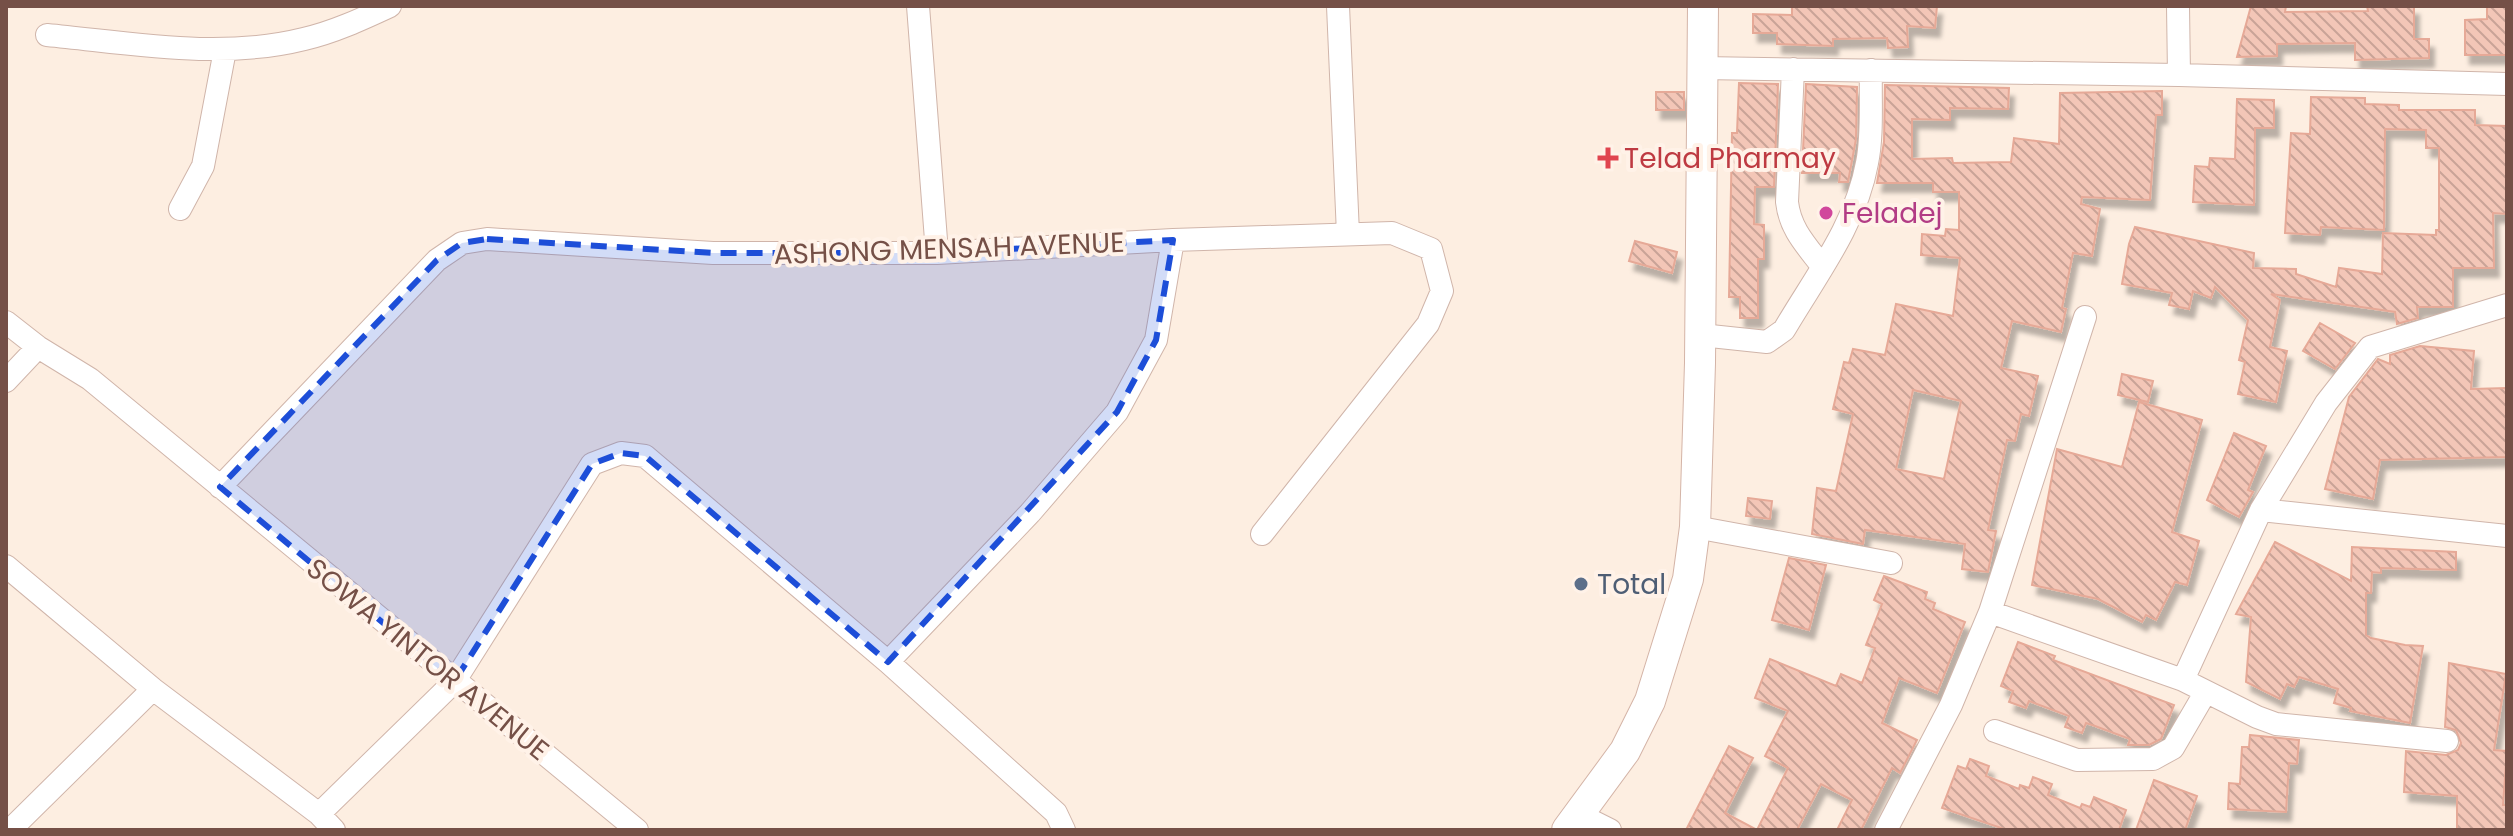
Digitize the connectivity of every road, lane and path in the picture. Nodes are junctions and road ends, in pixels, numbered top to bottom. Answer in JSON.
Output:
{"nodes":[{"id":1,"x":390,"y":6,"type":"edge"},
{"id":2,"x":918,"y":6,"type":"edge"},
{"id":3,"x":1338,"y":6,"type":"edge"},
{"id":4,"x":1703,"y":6,"type":"edge"},
{"id":5,"x":2178,"y":6,"type":"edge"},
{"id":6,"x":47,"y":35,"type":"dead end"},
{"id":7,"x":225,"y":50,"type":"junction"},
{"id":8,"x":1701,"y":68,"type":"junction"},
{"id":9,"x":1793,"y":69,"type":"junction"},
{"id":10,"x":1871,"y":70,"type":"junction"},
{"id":11,"x":2179,"y":75,"type":"junction"},
{"id":12,"x":2507,"y":84,"type":"edge"},
{"id":13,"x":180,"y":209,"type":"dead end"},
{"id":14,"x":1348,"y":234,"type":"junction"},
{"id":15,"x":1173,"y":240,"type":"junction"},
{"id":16,"x":937,"y":253,"type":"junction"},
{"id":17,"x":1822,"y":266,"type":"junction"},
{"id":18,"x":2507,"y":305,"type":"edge"},
{"id":19,"x":2085,"y":317,"type":"dead end"},
{"id":20,"x":6,"y":322,"type":"edge"},
{"id":21,"x":1701,"y":335,"type":"junction"},
{"id":22,"x":38,"y":347,"type":"junction"},
{"id":23,"x":6,"y":381,"type":"edge"},
{"id":24,"x":220,"y":487,"type":"junction"},
{"id":25,"x":2261,"y":510,"type":"junction"},
{"id":26,"x":1695,"y":527,"type":"junction"},
{"id":27,"x":1262,"y":534,"type":"dead end"},
{"id":28,"x":2507,"y":536,"type":"edge"},
{"id":29,"x":1891,"y":563,"type":"dead end"},
{"id":30,"x":6,"y":566,"type":"edge"},
{"id":31,"x":1990,"y":612,"type":"junction"},
{"id":32,"x":888,"y":662,"type":"junction"},
{"id":33,"x":2183,"y":680,"type":"junction"},
{"id":34,"x":454,"y":682,"type":"junction"},
{"id":35,"x":153,"y":689,"type":"junction"},
{"id":36,"x":2205,"y":693,"type":"junction"},
{"id":37,"x":1995,"y":731,"type":"dead end"},
{"id":38,"x":2447,"y":741,"type":"dead end"},
{"id":39,"x":326,"y":822,"type":"edge"},
{"id":40,"x":1572,"y":822,"type":"edge"},
{"id":41,"x":10,"y":830,"type":"edge"},
{"id":42,"x":637,"y":830,"type":"edge"},
{"id":43,"x":1064,"y":830,"type":"edge"},
{"id":44,"x":1610,"y":830,"type":"edge"},
{"id":45,"x":1886,"y":830,"type":"edge"}],
"edges":[{"from":1,"to":7,"type":"street"},
{"from":2,"to":16,"type":"street"},
{"from":3,"to":14,"type":"street"},
{"from":4,"to":8,"type":"main road"},
{"from":5,"to":11,"type":"street"},
{"from":6,"to":7,"type":"street"},
{"from":7,"to":13,"type":"street"},
{"from":8,"to":9,"type":"street"},
{"from":8,"to":21,"type":"main road"},
{"from":9,"to":10,"type":"street"},
{"from":9,"to":17,"type":"street"},
{"from":10,"to":11,"type":"street"},
{"from":10,"to":17,"type":"street"},
{"from":11,"to":12,"type":"street"},
{"from":14,"to":15,"type":"street","name":"ASHONG MENSAH AVENUE"},
{"from":14,"to":27,"type":"street","name":"ASHONG MENSAH AVENUE"},
{"from":15,"to":16,"type":"street","name":"ASHONG MENSAH AVENUE"},
{"from":15,"to":32,"type":"street"},
{"from":16,"to":24,"type":"street","name":"ASHONG MENSAH AVENUE"},
{"from":17,"to":21,"type":"street"},
{"from":18,"to":25,"type":"street"},
{"from":19,"to":31,"type":"street"},
{"from":20,"to":22,"type":"street","name":"SOWA YINTOR AVENUE"},
{"from":21,"to":26,"type":"main road"},
{"from":22,"to":23,"type":"street"},
{"from":22,"to":24,"type":"street","name":"SOWA YINTOR AVENUE"},
{"from":24,"to":34,"type":"street","name":"SOWA YINTOR AVENUE"},
{"from":25,"to":28,"type":"street"},
{"from":25,"to":33,"type":"street"},
{"from":26,"to":29,"type":"street"},
{"from":26,"to":40,"type":"main road"},
{"from":30,"to":35,"type":"street"},
{"from":31,"to":33,"type":"street"},
{"from":31,"to":45,"type":"street"},
{"from":32,"to":34,"type":"street"},
{"from":32,"to":43,"type":"street"},
{"from":33,"to":36,"type":"street"},
{"from":34,"to":39,"type":"street"},
{"from":34,"to":42,"type":"street","name":"SOWA YINTOR AVENUE"},
{"from":35,"to":39,"type":"street"},
{"from":35,"to":41,"type":"street"},
{"from":36,"to":37,"type":"street"},
{"from":36,"to":38,"type":"street"},
{"from":40,"to":44,"type":"street"}]}
